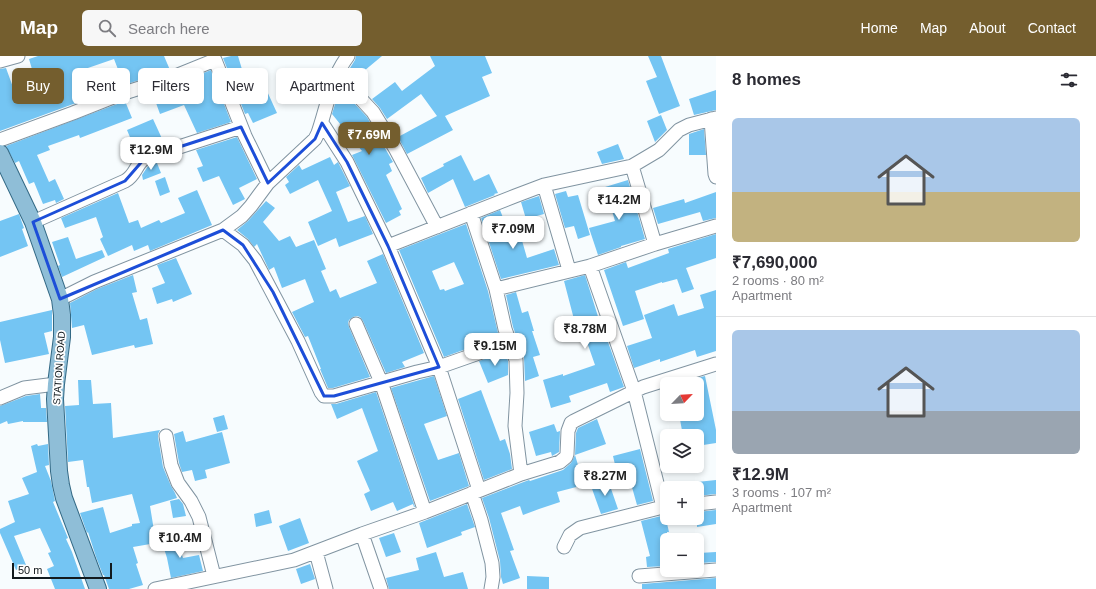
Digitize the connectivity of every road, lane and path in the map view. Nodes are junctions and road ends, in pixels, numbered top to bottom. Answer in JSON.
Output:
{"nodes":[{"id":1,"x":18,"y":56,"type":"edge"},
{"id":2,"x":215,"y":58,"type":"edge"},
{"id":3,"x":0,"y":61,"type":"edge"},
{"id":4,"x":327,"y":104,"type":"edge"},
{"id":5,"x":366,"y":104,"type":"edge"},
{"id":6,"x":713,"y":119,"type":"edge"},
{"id":7,"x":322,"y":123,"type":"junction"},
{"id":8,"x":241,"y":127,"type":"junction"},
{"id":9,"x":0,"y":140,"type":"edge"},
{"id":10,"x":0,"y":152,"type":"edge"},
{"id":11,"x":632,"y":166,"type":"junction"},
{"id":12,"x":716,"y":177,"type":"edge"},
{"id":13,"x":268,"y":183,"type":"junction"},
{"id":14,"x":544,"y":185,"type":"junction"},
{"id":15,"x":471,"y":213,"type":"junction"},
{"id":16,"x":33,"y":222,"type":"junction"},
{"id":17,"x":716,"y":226,"type":"edge"},
{"id":18,"x":437,"y":227,"type":"junction"},
{"id":19,"x":223,"y":230,"type":"junction"},
{"id":20,"x":655,"y":244,"type":"junction"},
{"id":21,"x":388,"y":246,"type":"junction"},
{"id":22,"x":590,"y":266,"type":"junction"},
{"id":23,"x":569,"y":270,"type":"junction"},
{"id":24,"x":496,"y":289,"type":"junction"},
{"id":25,"x":60,"y":299,"type":"junction"},
{"id":26,"x":356,"y":324,"type":"dead end"},
{"id":27,"x":510,"y":342,"type":"junction"},
{"id":28,"x":716,"y":364,"type":"edge"},
{"id":29,"x":439,"y":367,"type":"junction"},
{"id":30,"x":381,"y":382,"type":"junction"},
{"id":31,"x":56,"y":384,"type":"junction"},
{"id":32,"x":634,"y":391,"type":"junction"},
{"id":33,"x":0,"y":398,"type":"edge"},
{"id":34,"x":166,"y":436,"type":"dead end"},
{"id":35,"x":521,"y":474,"type":"junction"},
{"id":36,"x":660,"y":488,"type":"edge"},
{"id":37,"x":476,"y":491,"type":"junction"},
{"id":38,"x":716,"y":502,"type":"edge"},
{"id":39,"x":704,"y":503,"type":"edge"},
{"id":40,"x":660,"y":508,"type":"edge"},
{"id":41,"x":425,"y":512,"type":"junction"},
{"id":42,"x":362,"y":534,"type":"junction"},
{"id":43,"x":564,"y":547,"type":"dead end"},
{"id":44,"x":316,"y":552,"type":"junction"},
{"id":45,"x":716,"y":570,"type":"edge"},
{"id":46,"x":214,"y":576,"type":"junction"},
{"id":47,"x":639,"y":576,"type":"dead end"},
{"id":48,"x":98,"y":589,"type":"edge"},
{"id":49,"x":155,"y":589,"type":"edge"},
{"id":50,"x":326,"y":589,"type":"edge"},
{"id":51,"x":381,"y":589,"type":"edge"},
{"id":52,"x":491,"y":589,"type":"edge"}],
"edges":[{"from":1,"to":3,"type":"street"},
{"from":2,"to":8,"type":"street"},
{"from":2,"to":9,"type":"street"},
{"from":4,"to":7,"type":"street"},
{"from":5,"to":18,"type":"street"},
{"from":6,"to":11,"type":"street"},
{"from":6,"to":12,"type":"street"},
{"from":7,"to":13,"type":"street"},
{"from":7,"to":21,"type":"street"},
{"from":8,"to":13,"type":"street"},
{"from":8,"to":16,"type":"street"},
{"from":10,"to":16,"type":"main road","name":"STATION ROAD"},
{"from":11,"to":14,"type":"street"},
{"from":11,"to":20,"type":"street"},
{"from":13,"to":19,"type":"street"},
{"from":14,"to":15,"type":"street"},
{"from":14,"to":23,"type":"street"},
{"from":15,"to":18,"type":"street"},
{"from":15,"to":24,"type":"street"},
{"from":16,"to":25,"type":"main road","name":"STATION ROAD"},
{"from":17,"to":20,"type":"street"},
{"from":18,"to":21,"type":"street"},
{"from":19,"to":25,"type":"street"},
{"from":19,"to":30,"type":"street"},
{"from":20,"to":22,"type":"street"},
{"from":21,"to":29,"type":"street"},
{"from":22,"to":23,"type":"street"},
{"from":22,"to":32,"type":"street"},
{"from":23,"to":24,"type":"street"},
{"from":24,"to":27,"type":"street"},
{"from":25,"to":31,"type":"main road","name":"STATION ROAD"},
{"from":26,"to":30,"type":"street"},
{"from":27,"to":29,"type":"street"},
{"from":27,"to":35,"type":"street"},
{"from":28,"to":32,"type":"street"},
{"from":29,"to":30,"type":"street"},
{"from":29,"to":37,"type":"street"},
{"from":30,"to":41,"type":"street"},
{"from":31,"to":33,"type":"street"},
{"from":31,"to":48,"type":"main road","name":"STATION ROAD"},
{"from":32,"to":35,"type":"street"},
{"from":32,"to":36,"type":"street"},
{"from":34,"to":46,"type":"street"},
{"from":35,"to":37,"type":"street"},
{"from":37,"to":41,"type":"street"},
{"from":37,"to":52,"type":"street"},
{"from":38,"to":39,"type":"street"},
{"from":40,"to":43,"type":"street"},
{"from":41,"to":42,"type":"street"},
{"from":42,"to":44,"type":"street"},
{"from":42,"to":51,"type":"street"},
{"from":44,"to":46,"type":"street"},
{"from":44,"to":50,"type":"street"},
{"from":45,"to":47,"type":"street"},
{"from":46,"to":49,"type":"street"}]}
